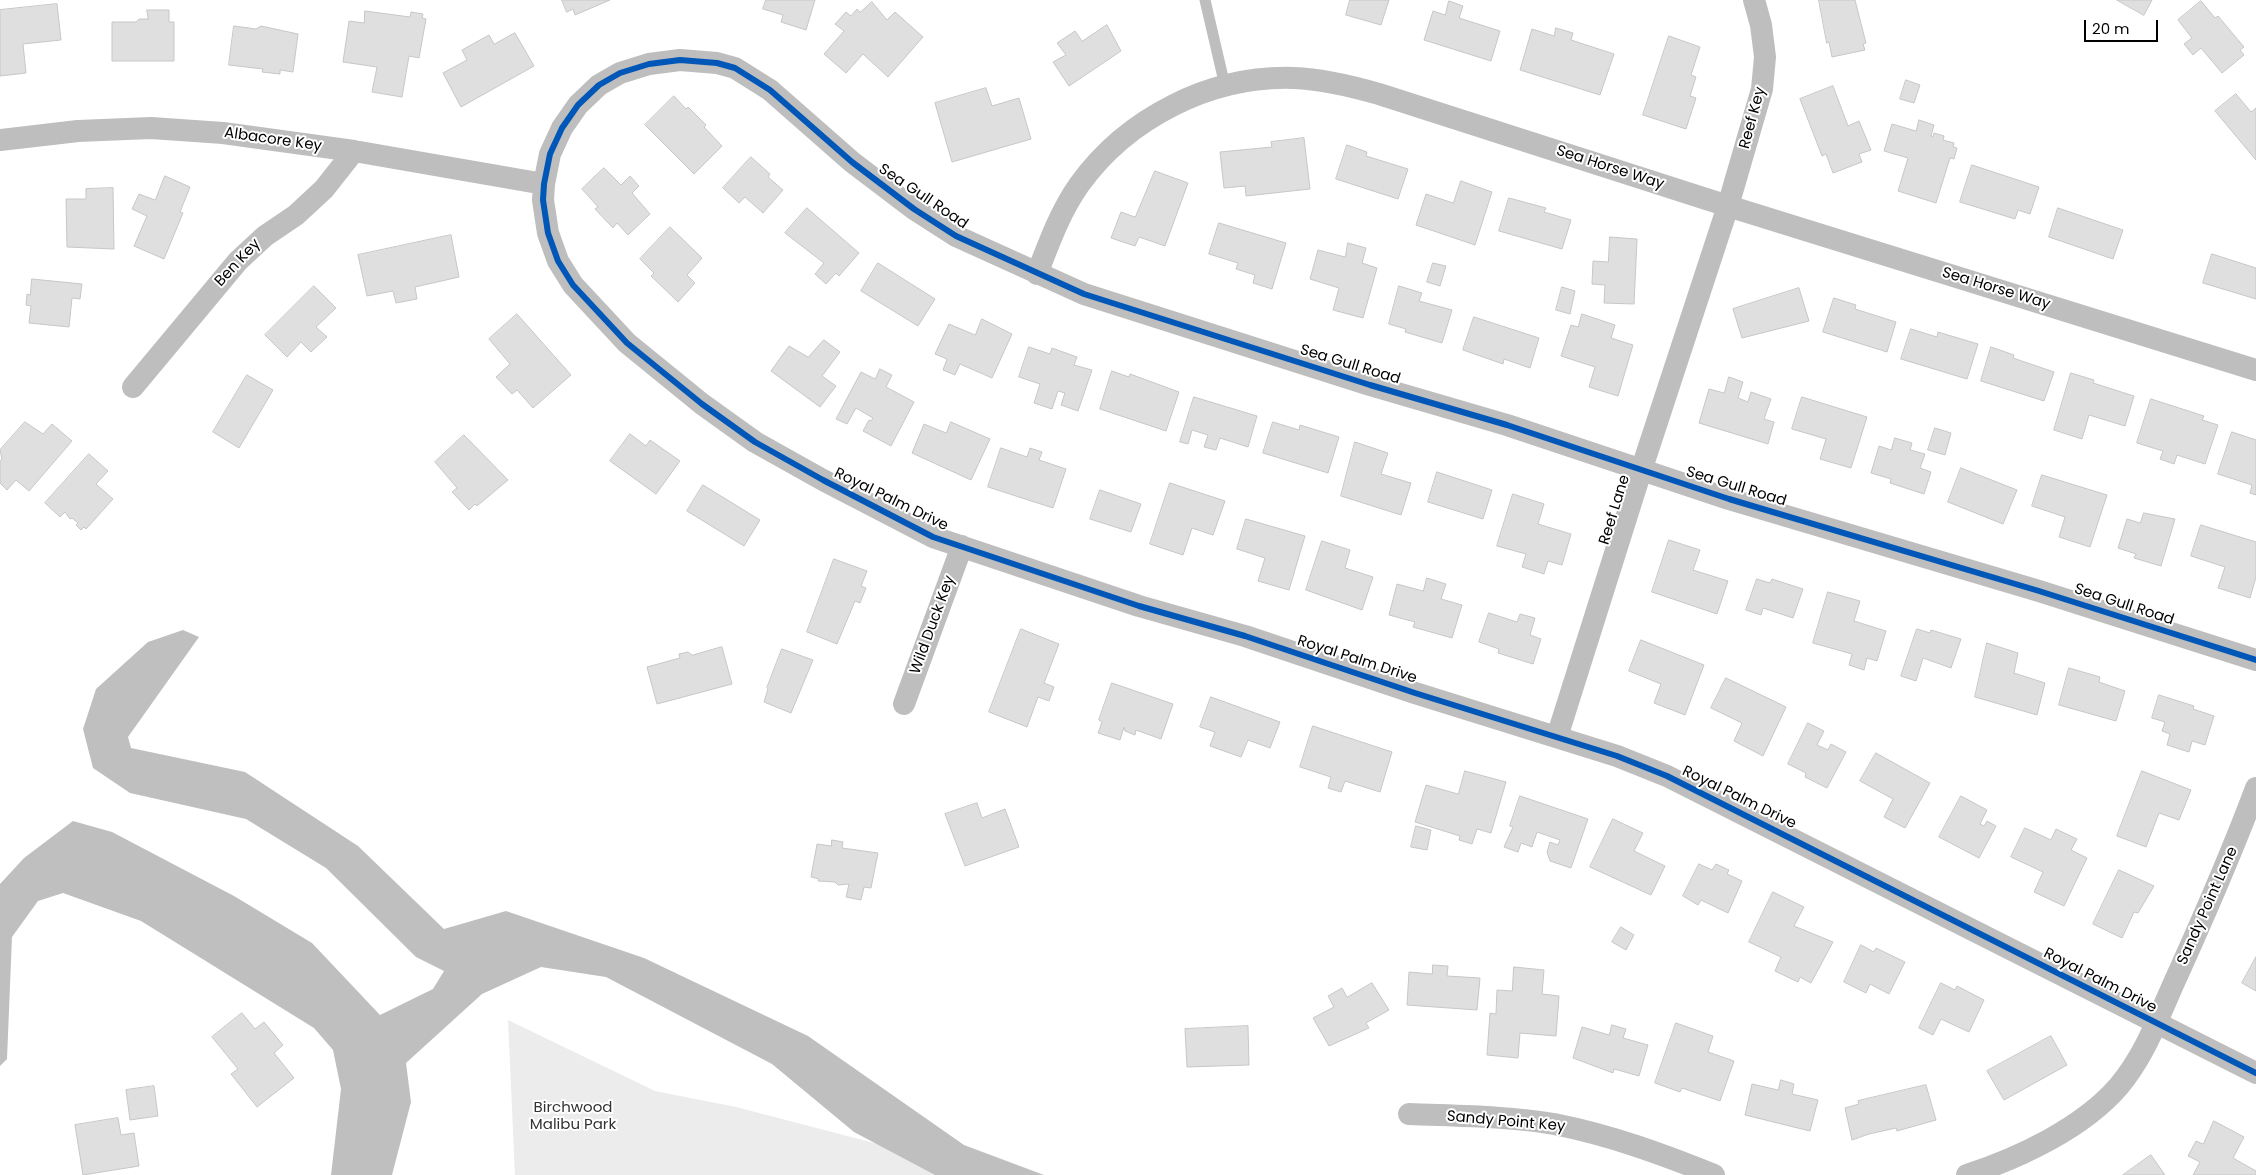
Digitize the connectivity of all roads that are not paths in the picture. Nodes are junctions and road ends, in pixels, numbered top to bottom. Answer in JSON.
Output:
{"nodes":[{"id":1,"x":1205,"y":0,"type":"edge"},
{"id":2,"x":1754,"y":0,"type":"edge"},
{"id":3,"x":1225,"y":86,"type":"junction"},
{"id":4,"x":0,"y":140,"type":"edge"},
{"id":5,"x":354,"y":151,"type":"junction"},
{"id":6,"x":544,"y":184,"type":"junction"},
{"id":7,"x":1728,"y":206,"type":"junction"},
{"id":8,"x":1037,"y":274,"type":"junction"},
{"id":9,"x":2256,"y":370,"type":"edge"},
{"id":10,"x":133,"y":387,"type":"dead end"},
{"id":11,"x":1641,"y":471,"type":"junction"},
{"id":12,"x":962,"y":546,"type":"junction"},
{"id":13,"x":2256,"y":660,"type":"edge"},
{"id":14,"x":904,"y":704,"type":"dead end"},
{"id":15,"x":1557,"y":737,"type":"junction"},
{"id":16,"x":2256,"y":788,"type":"edge"},
{"id":17,"x":2156,"y":1023,"type":"junction"},
{"id":18,"x":2256,"y":1073,"type":"edge"},
{"id":19,"x":1410,"y":1114,"type":"dead end"},
{"id":20,"x":1714,"y":1175,"type":"edge"},
{"id":21,"x":1967,"y":1175,"type":"edge"}],
"edges":[{"from":1,"to":3,"type":"lane"},
{"from":2,"to":7,"type":"street","name":"Reef Key"},
{"from":3,"to":7,"type":"street","name":"Sea Horse Way"},
{"from":3,"to":8,"type":"street","name":"Sea Horse Way"},
{"from":4,"to":5,"type":"street","name":"Albacore Key"},
{"from":5,"to":6,"type":"street","name":"Albacore Key"},
{"from":5,"to":10,"type":"street","name":"Ben Key"},
{"from":6,"to":8,"type":"street","name":"Sea Gull Road"},
{"from":6,"to":12,"type":"street","name":"Royal Palm Drive"},
{"from":7,"to":9,"type":"street","name":"Sea Horse Way"},
{"from":7,"to":11,"type":"street","name":"Reef Lane"},
{"from":8,"to":11,"type":"street","name":"Sea Gull Road"},
{"from":11,"to":13,"type":"street","name":"Sea Gull Road"},
{"from":11,"to":15,"type":"street","name":"Reef Lane"},
{"from":12,"to":14,"type":"street","name":"Wild Duck Key"},
{"from":12,"to":15,"type":"street","name":"Royal Palm Drive"},
{"from":15,"to":17,"type":"street","name":"Royal Palm Drive"},
{"from":16,"to":17,"type":"street","name":"Sandy Point Lane"},
{"from":17,"to":18,"type":"street","name":"Royal Palm Drive"},
{"from":17,"to":21,"type":"street"},
{"from":19,"to":20,"type":"street","name":"Sandy Point Key"}]}
